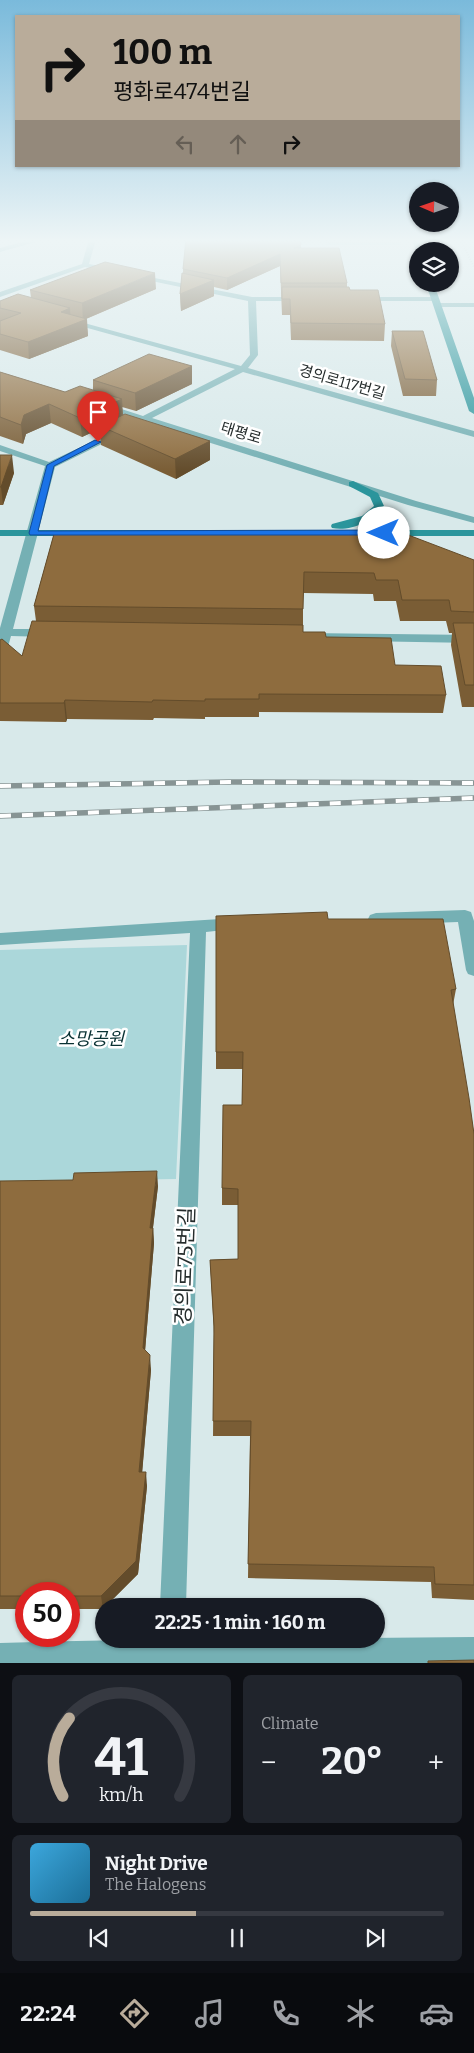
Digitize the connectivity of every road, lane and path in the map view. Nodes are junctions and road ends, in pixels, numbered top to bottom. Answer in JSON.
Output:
{"nodes":[{"id":1,"x":58,"y":317,"type":"edge"},
{"id":2,"x":253,"y":317,"type":"edge"},
{"id":3,"x":441,"y":317,"type":"edge"},
{"id":4,"x":244,"y":368,"type":"junction"},
{"id":5,"x":90,"y":402,"type":"edge"},
{"id":6,"x":474,"y":411,"type":"edge"},
{"id":7,"x":145,"y":419,"type":"junction"},
{"id":8,"x":474,"y":434,"type":"edge"},
{"id":9,"x":0,"y":448,"type":"edge"},
{"id":10,"x":50,"y":465,"type":"junction"},
{"id":11,"x":353,"y":484,"type":"junction"},
{"id":12,"x":474,"y":520,"type":"edge"},
{"id":13,"x":0,"y":533,"type":"edge"},
{"id":14,"x":33,"y":533,"type":"junction"},
{"id":15,"x":273,"y":533,"type":"junction"},
{"id":16,"x":402,"y":533,"type":"junction"},
{"id":17,"x":474,"y":533,"type":"edge"},
{"id":18,"x":425,"y":544,"type":"edge"},
{"id":19,"x":3,"y":632,"type":"edge"},
{"id":20,"x":56,"y":633,"type":"edge"},
{"id":21,"x":295,"y":636,"type":"edge"},
{"id":22,"x":474,"y":639,"type":"edge"},
{"id":23,"x":0,"y":654,"type":"edge"},
{"id":24,"x":356,"y":920,"type":"edge"},
{"id":25,"x":247,"y":924,"type":"edge"},
{"id":26,"x":198,"y":926,"type":"junction"},
{"id":27,"x":0,"y":939,"type":"edge"},
{"id":28,"x":474,"y":970,"type":"edge"},
{"id":29,"x":173,"y":1598,"type":"edge"},
{"id":30,"x":474,"y":1650,"type":"edge"},
{"id":31,"x":172,"y":1651,"type":"edge"},
{"id":32,"x":0,"y":1656,"type":"edge"}],
"edges":[{"from":1,"to":4,"type":"street","name":"경의로117번길"},
{"from":2,"to":4,"type":"street"},
{"from":3,"to":6,"type":"main road"},
{"from":4,"to":7,"type":"street"},
{"from":4,"to":8,"type":"street","name":"경의로117번길"},
{"from":5,"to":7,"type":"street","name":"태평로"},
{"from":7,"to":10,"type":"street"},
{"from":7,"to":11,"type":"street","name":"태평로"},
{"from":9,"to":10,"type":"street"},
{"from":10,"to":14,"type":"street"},
{"from":11,"to":12,"type":"street","name":"태평로"},
{"from":11,"to":15,"type":"main road"},
{"from":13,"to":14,"type":"main road"},
{"from":14,"to":15,"type":"main road"},
{"from":14,"to":19,"type":"street"},
{"from":15,"to":16,"type":"main road"},
{"from":16,"to":17,"type":"main road"},
{"from":16,"to":18,"type":"main road"},
{"from":19,"to":20,"type":"street"},
{"from":19,"to":23,"type":"street"},
{"from":21,"to":22,"type":"street"},
{"from":24,"to":28,"type":"street"},
{"from":25,"to":26,"type":"street"},
{"from":26,"to":27,"type":"street"},
{"from":26,"to":29,"type":"street","name":"경의로75번길"},
{"from":30,"to":31,"type":"street"},
{"from":31,"to":32,"type":"street"}]}
